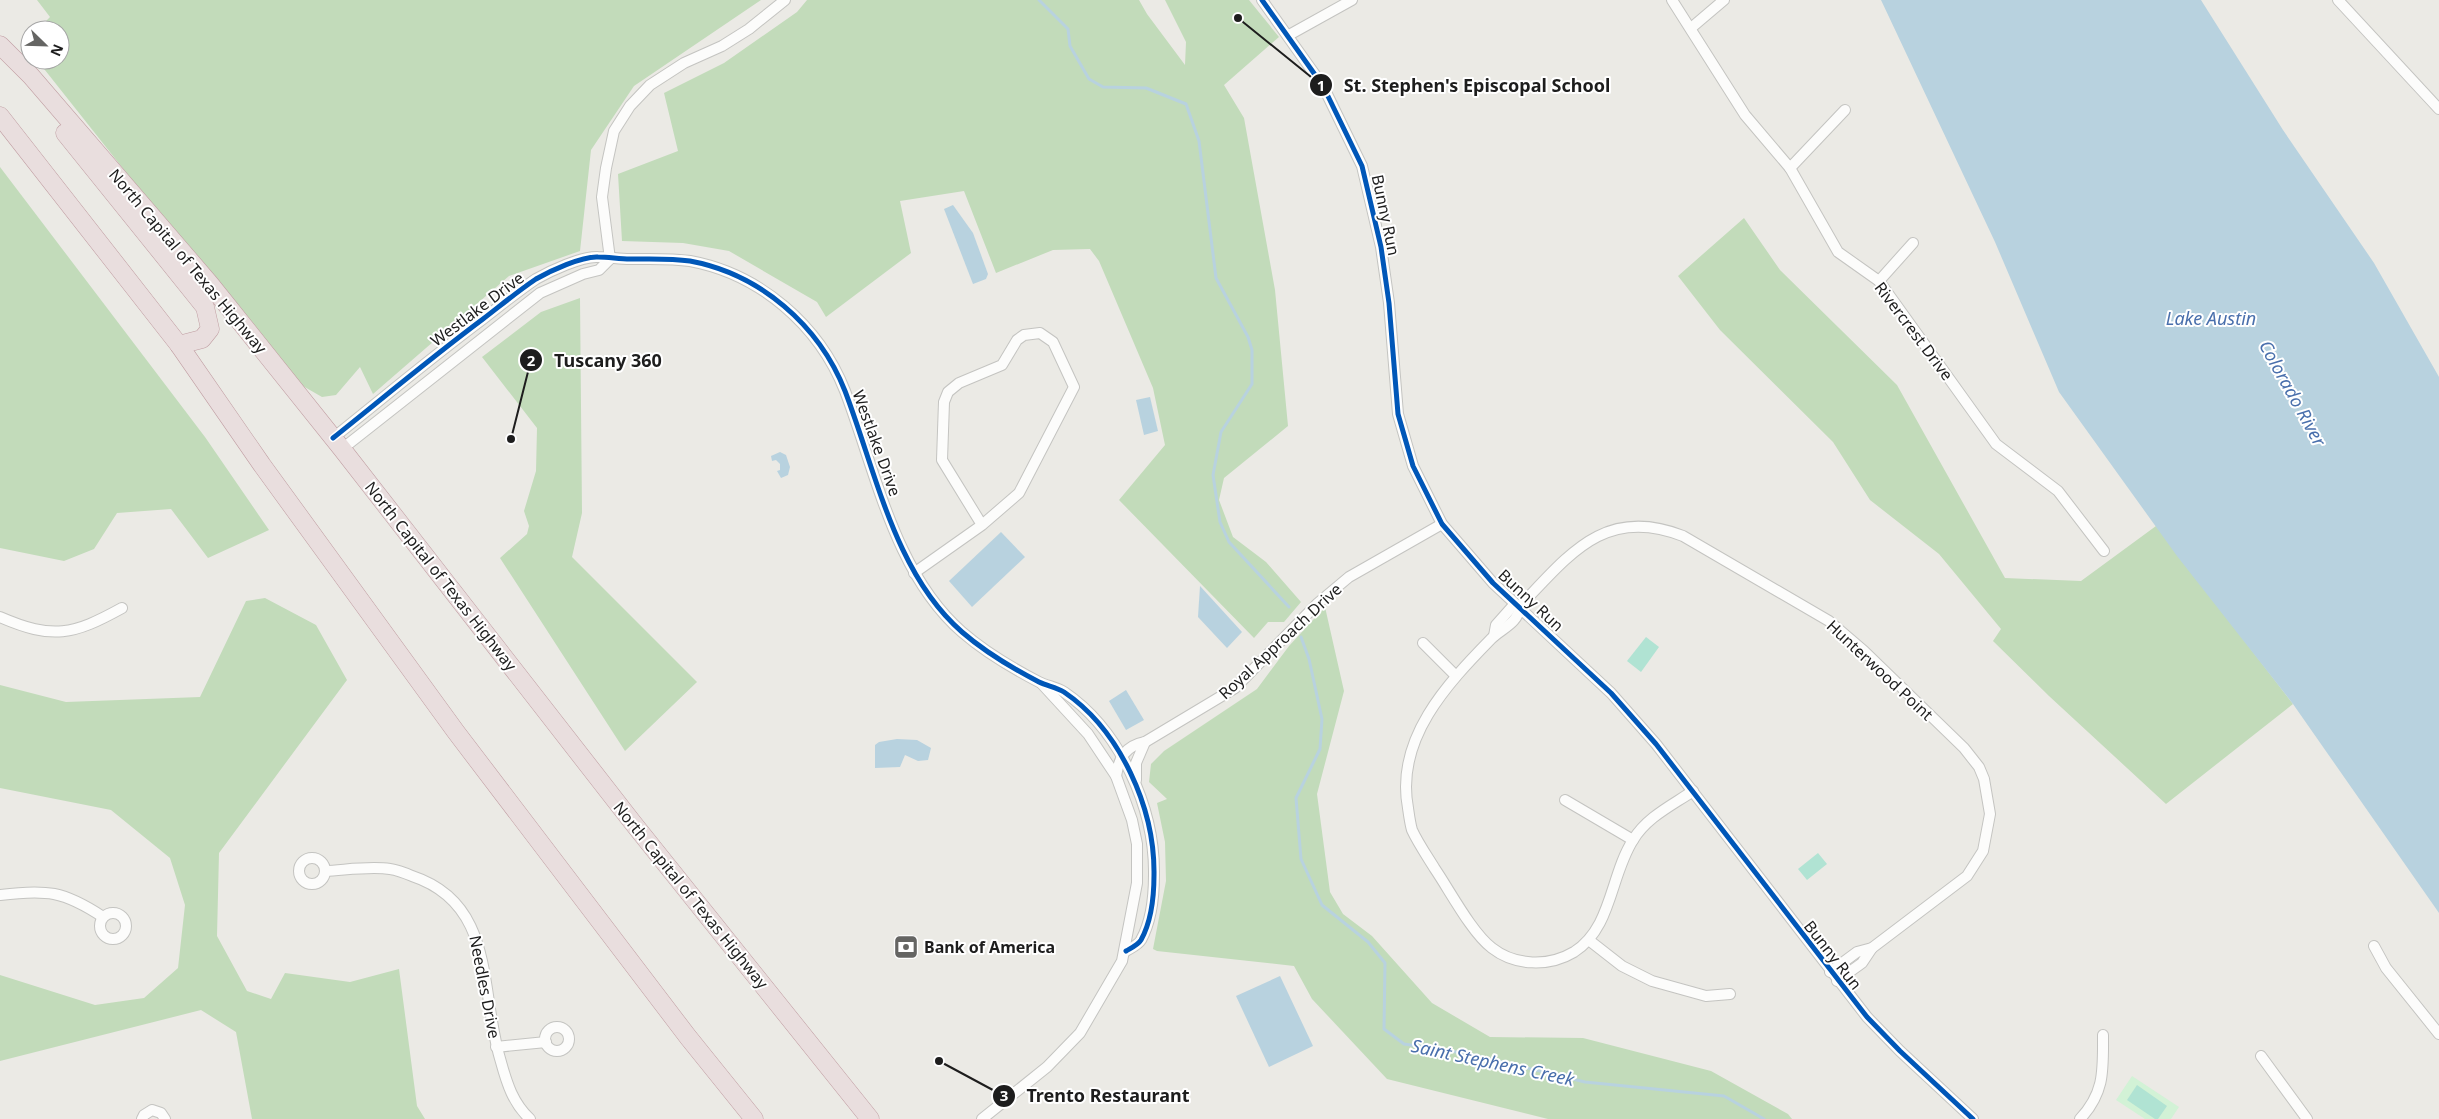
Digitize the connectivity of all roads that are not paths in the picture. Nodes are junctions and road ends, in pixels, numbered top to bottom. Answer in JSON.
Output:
{"nodes":[{"id":1,"x":785,"y":0,"type":"edge"},
{"id":2,"x":1262,"y":0,"type":"edge"},
{"id":3,"x":1352,"y":0,"type":"edge"},
{"id":4,"x":1672,"y":0,"type":"edge"},
{"id":5,"x":1724,"y":0,"type":"edge"},
{"id":6,"x":2338,"y":0,"type":"edge"},
{"id":7,"x":1691,"y":28,"type":"junction"},
{"id":8,"x":1289,"y":35,"type":"junction"},
{"id":9,"x":0,"y":45,"type":"edge"},
{"id":10,"x":31,"y":76,"type":"junction"},
{"id":11,"x":2439,"y":109,"type":"edge"},
{"id":12,"x":1845,"y":110,"type":"dead end"},
{"id":13,"x":0,"y":116,"type":"edge"},
{"id":14,"x":1790,"y":168,"type":"junction"},
{"id":15,"x":1913,"y":243,"type":"dead end"},
{"id":16,"x":610,"y":259,"type":"junction"},
{"id":17,"x":1879,"y":281,"type":"junction"},
{"id":18,"x":179,"y":345,"type":"junction"},
{"id":19,"x":337,"y":444,"type":"junction"},
{"id":20,"x":1442,"y":524,"type":"junction"},
{"id":21,"x":982,"y":526,"type":"junction"},
{"id":22,"x":2104,"y":551,"type":"dead end"},
{"id":23,"x":914,"y":573,"type":"junction"},
{"id":24,"x":1520,"y":606,"type":"junction"},
{"id":25,"x":122,"y":608,"type":"dead end"},
{"id":26,"x":0,"y":617,"type":"edge"},
{"id":27,"x":1424,"y":643,"type":"dead end"},
{"id":28,"x":1456,"y":676,"type":"junction"},
{"id":29,"x":1042,"y":684,"type":"junction"},
{"id":30,"x":1144,"y":742,"type":"junction"},
{"id":31,"x":1121,"y":756,"type":"junction"},
{"id":32,"x":1116,"y":776,"type":"junction"},
{"id":33,"x":1136,"y":784,"type":"junction"},
{"id":34,"x":1693,"y":791,"type":"junction"},
{"id":35,"x":1565,"y":800,"type":"dead end"},
{"id":36,"x":1633,"y":840,"type":"junction"},
{"id":37,"x":325,"y":870,"type":"dead end"},
{"id":38,"x":0,"y":896,"type":"edge"},
{"id":39,"x":104,"y":917,"type":"dead end"},
{"id":40,"x":1590,"y":940,"type":"junction"},
{"id":41,"x":2374,"y":946,"type":"dead end"},
{"id":42,"x":1872,"y":948,"type":"junction"},
{"id":43,"x":1126,"y":951,"type":"junction"},
{"id":44,"x":1830,"y":972,"type":"junction"},
{"id":45,"x":1837,"y":981,"type":"junction"},
{"id":46,"x":1730,"y":994,"type":"dead end"},
{"id":47,"x":2103,"y":1034,"type":"dead end"},
{"id":48,"x":2439,"y":1034,"type":"edge"},
{"id":49,"x":546,"y":1042,"type":"dead end"},
{"id":50,"x":496,"y":1047,"type":"junction"},
{"id":51,"x":2261,"y":1056,"type":"dead end"},
{"id":52,"x":142,"y":1119,"type":"edge"},
{"id":53,"x":165,"y":1119,"type":"edge"},
{"id":54,"x":530,"y":1119,"type":"edge"},
{"id":55,"x":754,"y":1119,"type":"edge"},
{"id":56,"x":870,"y":1119,"type":"edge"},
{"id":57,"x":982,"y":1119,"type":"edge"},
{"id":58,"x":1973,"y":1119,"type":"edge"},
{"id":59,"x":2080,"y":1119,"type":"edge"},
{"id":60,"x":2307,"y":1119,"type":"edge"}],
"edges":[{"from":1,"to":16,"type":"street"},
{"from":2,"to":8,"type":"street","name":"Bunny Run"},
{"from":3,"to":8,"type":"street"},
{"from":4,"to":7,"type":"street","name":"Rivercrest Drive"},
{"from":5,"to":7,"type":"street"},
{"from":6,"to":11,"type":"street"},
{"from":7,"to":14,"type":"street","name":"Rivercrest Drive"},
{"from":8,"to":20,"type":"street","name":"Bunny Run"},
{"from":9,"to":10,"type":"highway","name":"North Capital of Texas Highway"},
{"from":10,"to":18,"type":"highway"},
{"from":10,"to":19,"type":"highway","name":"North Capital of Texas Highway"},
{"from":12,"to":14,"type":"street"},
{"from":13,"to":18,"type":"highway"},
{"from":14,"to":17,"type":"street","name":"Rivercrest Drive"},
{"from":15,"to":17,"type":"street"},
{"from":16,"to":19,"type":"street","name":"Westlake Drive"},
{"from":16,"to":23,"type":"street","name":"Westlake Drive"},
{"from":17,"to":22,"type":"street","name":"Rivercrest Drive"},
{"from":18,"to":55,"type":"highway"},
{"from":19,"to":56,"type":"highway","name":"North Capital of Texas Highway"},
{"from":20,"to":24,"type":"street","name":"Bunny Run"},
{"from":20,"to":30,"type":"street","name":"Royal Approach Drive"},
{"from":21,"to":21,"type":"street"},
{"from":21,"to":23,"type":"street"},
{"from":23,"to":29,"type":"street","name":"Westlake Drive"},
{"from":24,"to":28,"type":"street","name":"Hunterwood Point"},
{"from":24,"to":34,"type":"street","name":"Bunny Run"},
{"from":24,"to":42,"type":"street","name":"Hunterwood Point"},
{"from":25,"to":26,"type":"street"},
{"from":27,"to":28,"type":"street"},
{"from":28,"to":40,"type":"street","name":"Hunterwood Point"},
{"from":29,"to":31,"type":"street","name":"Westlake Drive"},
{"from":29,"to":32,"type":"street","name":"Westlake Drive"},
{"from":30,"to":31,"type":"street","name":"Royal Approach Drive"},
{"from":30,"to":33,"type":"street"},
{"from":31,"to":32,"type":"street"},
{"from":31,"to":33,"type":"street","name":"Westlake Drive"},
{"from":32,"to":43,"type":"street","name":"Westlake Drive"},
{"from":33,"to":43,"type":"street","name":"Westlake Drive"},
{"from":34,"to":36,"type":"street"},
{"from":34,"to":44,"type":"street","name":"Bunny Run"},
{"from":35,"to":36,"type":"street"},
{"from":36,"to":40,"type":"street"},
{"from":37,"to":50,"type":"street","name":"Needles Drive"},
{"from":38,"to":39,"type":"street"},
{"from":40,"to":46,"type":"street"},
{"from":41,"to":48,"type":"street"},
{"from":42,"to":44,"type":"street","name":"Hunterwood Point"},
{"from":42,"to":45,"type":"street","name":"Hunterwood Point"},
{"from":43,"to":57,"type":"street","name":"Westlake Drive"},
{"from":44,"to":45,"type":"street","name":"Bunny Run"},
{"from":45,"to":58,"type":"street","name":"Bunny Run"},
{"from":47,"to":59,"type":"street"},
{"from":49,"to":50,"type":"street"},
{"from":50,"to":54,"type":"street","name":"Needles Drive"},
{"from":51,"to":60,"type":"street"},
{"from":52,"to":53,"type":"street"}]}
